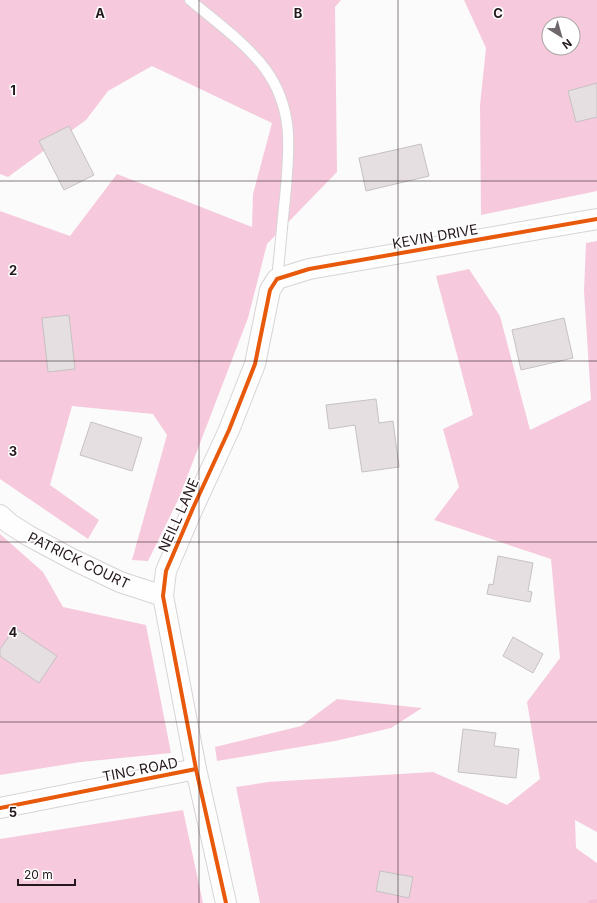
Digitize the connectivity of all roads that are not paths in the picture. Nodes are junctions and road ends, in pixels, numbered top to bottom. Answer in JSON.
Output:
{"nodes":[{"id":1,"x":190,"y":0,"type":"edge"},
{"id":2,"x":597,"y":219,"type":"edge"},
{"id":3,"x":277,"y":279,"type":"junction"},
{"id":4,"x":0,"y":515,"type":"edge"},
{"id":5,"x":163,"y":596,"type":"junction"},
{"id":6,"x":196,"y":769,"type":"junction"},
{"id":7,"x":0,"y":808,"type":"edge"},
{"id":8,"x":226,"y":903,"type":"edge"}],
"edges":[{"from":1,"to":3,"type":"lane"},
{"from":2,"to":3,"type":"street","name":"KEVIN DRIVE"},
{"from":3,"to":5,"type":"street","name":"NEILL LANE"},
{"from":4,"to":5,"type":"street","name":"PATRICK COURT"},
{"from":5,"to":6,"type":"street","name":"NEILL LANE"},
{"from":6,"to":7,"type":"street","name":"TINC ROAD"},
{"from":6,"to":8,"type":"street","name":"TINC ROAD"}]}
